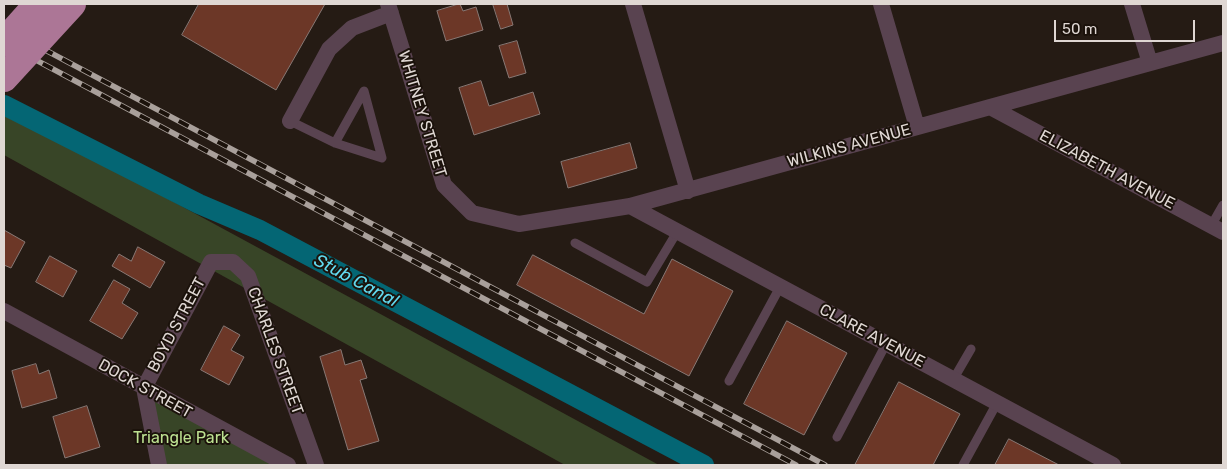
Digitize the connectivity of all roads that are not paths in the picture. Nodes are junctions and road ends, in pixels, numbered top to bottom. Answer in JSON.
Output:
{"nodes":[{"id":1,"x":38,"y":4,"type":"edge"},
{"id":2,"x":72,"y":4,"type":"edge"},
{"id":3,"x":633,"y":4,"type":"edge"},
{"id":4,"x":880,"y":4,"type":"edge"},
{"id":5,"x":1132,"y":4,"type":"edge"},
{"id":6,"x":390,"y":8,"type":"edge"},
{"id":7,"x":4,"y":42,"type":"edge"},
{"id":8,"x":1223,"y":43,"type":"edge"},
{"id":9,"x":1150,"y":63,"type":"junction"},
{"id":10,"x":4,"y":78,"type":"edge"},
{"id":11,"x":990,"y":107,"type":"junction"},
{"id":12,"x":290,"y":121,"type":"joint"},
{"id":13,"x":917,"y":127,"type":"junction"},
{"id":14,"x":334,"y":142,"type":"junction"},
{"id":15,"x":688,"y":190,"type":"junction"},
{"id":16,"x":1223,"y":205,"type":"edge"},
{"id":17,"x":630,"y":206,"type":"junction"},
{"id":18,"x":472,"y":214,"type":"joint"},
{"id":19,"x":1217,"y":229,"type":"edge"},
{"id":20,"x":677,"y":232,"type":"junction"},
{"id":21,"x":576,"y":243,"type":"dead end"},
{"id":22,"x":211,"y":262,"type":"joint"},
{"id":23,"x":780,"y":286,"type":"junction"},
{"id":24,"x":4,"y":311,"type":"edge"},
{"id":25,"x":886,"y":344,"type":"junction"},
{"id":26,"x":971,"y":349,"type":"dead end"},
{"id":27,"x":953,"y":380,"type":"junction"},
{"id":28,"x":729,"y":381,"type":"dead end"},
{"id":29,"x":144,"y":388,"type":"junction"},
{"id":30,"x":997,"y":403,"type":"junction"},
{"id":31,"x":837,"y":437,"type":"dead end"},
{"id":32,"x":1109,"y":464,"type":"edge"},
{"id":33,"x":159,"y":465,"type":"edge"},
{"id":34,"x":288,"y":465,"type":"edge"},
{"id":35,"x":316,"y":465,"type":"edge"},
{"id":36,"x":964,"y":465,"type":"edge"}],
"edges":[{"from":1,"to":7,"type":"highway","bridge":true},
{"from":2,"to":10,"type":"highway","bridge":true},
{"from":3,"to":15,"type":"street"},
{"from":4,"to":13,"type":"street"},
{"from":5,"to":9,"type":"street"},
{"from":6,"to":12,"type":"street"},
{"from":6,"to":18,"type":"street","name":"WHITNEY STREET"},
{"from":8,"to":9,"type":"street","name":"WILKINS AVENUE"},
{"from":9,"to":11,"type":"street","name":"WILKINS AVENUE"},
{"from":11,"to":13,"type":"street","name":"WILKINS AVENUE"},
{"from":11,"to":19,"type":"street","name":"ELIZABETH AVENUE"},
{"from":12,"to":14,"type":"lane"},
{"from":13,"to":15,"type":"street","name":"WILKINS AVENUE"},
{"from":14,"to":14,"type":"lane"},
{"from":15,"to":17,"type":"street","name":"WILKINS AVENUE"},
{"from":16,"to":19,"type":"lane"},
{"from":17,"to":18,"type":"street","name":"WILKINS AVENUE"},
{"from":17,"to":20,"type":"street","name":"CLARE AVENUE"},
{"from":20,"to":21,"type":"lane"},
{"from":20,"to":23,"type":"street","name":"CLARE AVENUE"},
{"from":22,"to":29,"type":"street","name":"BOYD STREET"},
{"from":22,"to":35,"type":"street","name":"CHARLES STREET"},
{"from":23,"to":25,"type":"street","name":"CLARE AVENUE"},
{"from":23,"to":28,"type":"lane"},
{"from":24,"to":29,"type":"street","name":"DOCK STREET"},
{"from":25,"to":27,"type":"street","name":"CLARE AVENUE"},
{"from":25,"to":31,"type":"lane"},
{"from":26,"to":27,"type":"lane"},
{"from":27,"to":30,"type":"street","name":"CLARE AVENUE"},
{"from":29,"to":33,"type":"street"},
{"from":29,"to":34,"type":"street","name":"DOCK STREET"},
{"from":30,"to":32,"type":"street","name":"CLARE AVENUE"},
{"from":30,"to":36,"type":"lane"}]}
